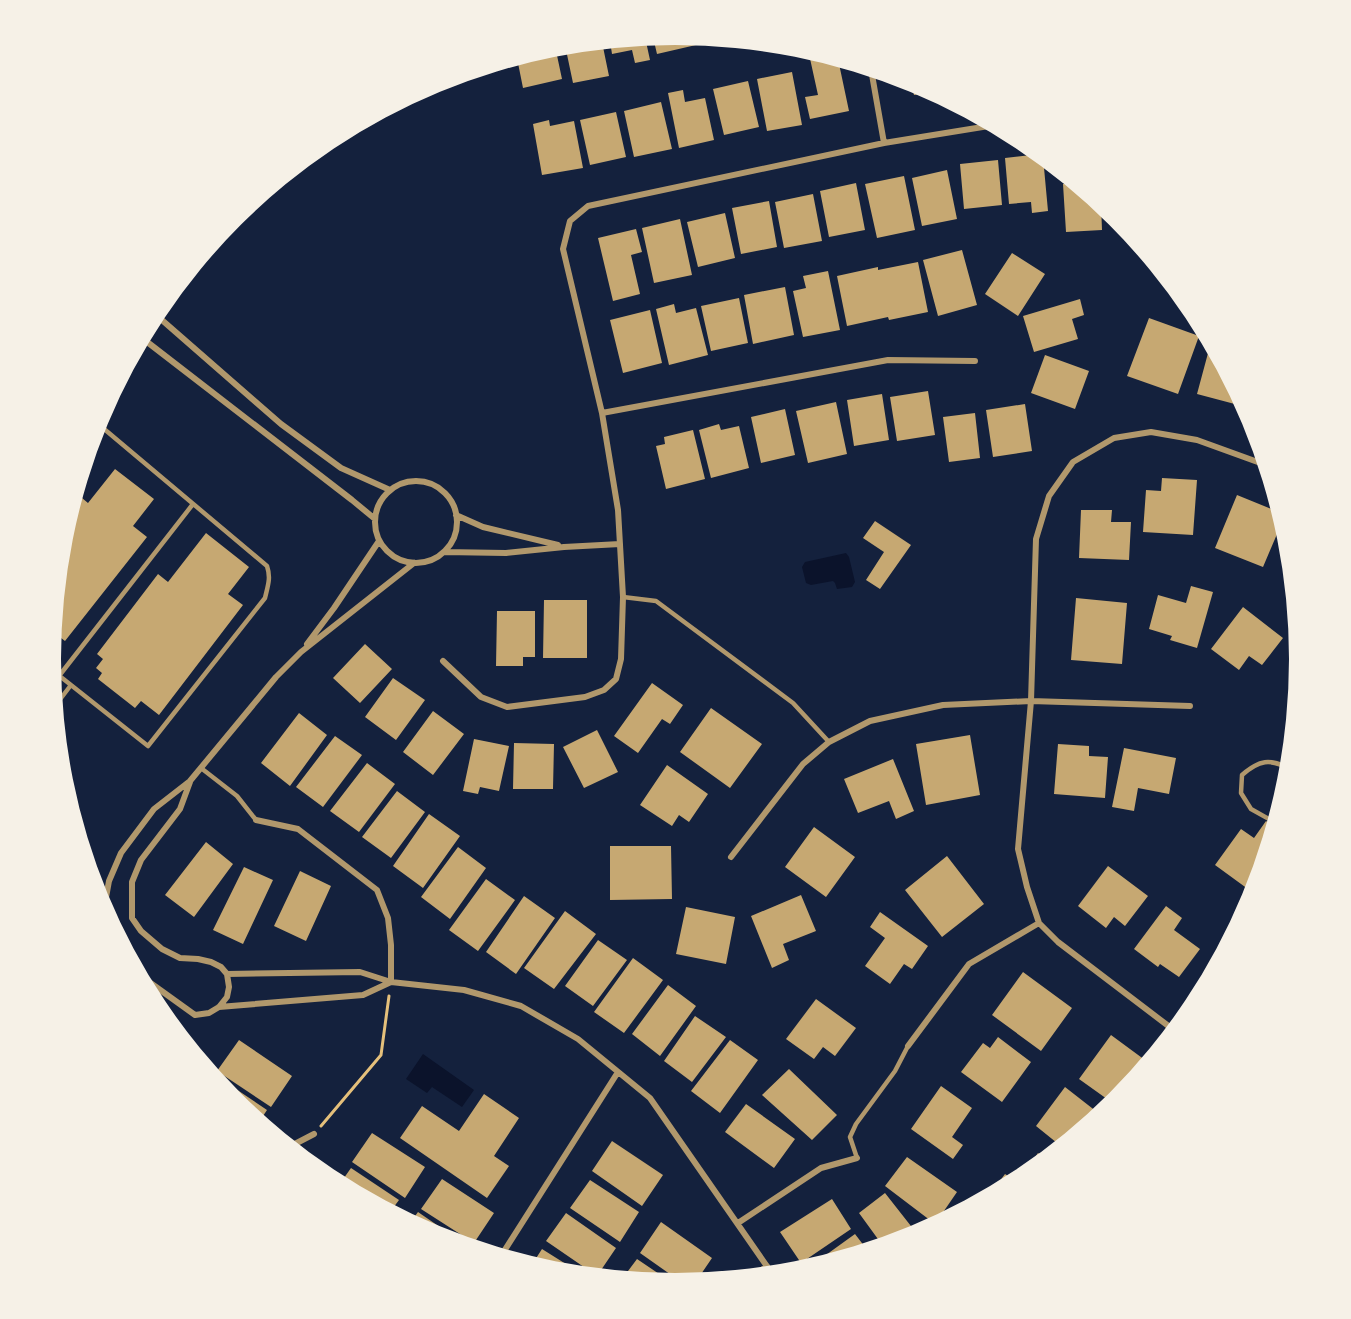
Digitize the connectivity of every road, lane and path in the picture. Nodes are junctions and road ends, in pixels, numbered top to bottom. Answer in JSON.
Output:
{"nodes":[{"id":1,"x":873,"y":78,"type":"edge"},
{"id":2,"x":983,"y":127,"type":"edge"},
{"id":3,"x":884,"y":143,"type":"junction"},
{"id":4,"x":163,"y":321,"type":"edge"},
{"id":5,"x":149,"y":343,"type":"edge"},
{"id":6,"x":975,"y":362,"type":"dead end"},
{"id":7,"x":602,"y":413,"type":"junction"},
{"id":8,"x":105,"y":432,"type":"edge"},
{"id":9,"x":1257,"y":462,"type":"edge"},
{"id":10,"x":390,"y":489,"type":"junction"},
{"id":11,"x":193,"y":504,"type":"junction"},
{"id":12,"x":456,"y":515,"type":"junction"},
{"id":13,"x":375,"y":519,"type":"junction"},
{"id":14,"x":379,"y":541,"type":"junction"},
{"id":15,"x":620,"y":544,"type":"junction"},
{"id":16,"x":564,"y":547,"type":"junction"},
{"id":17,"x":444,"y":552,"type":"junction"},
{"id":18,"x":414,"y":563,"type":"junction"},
{"id":19,"x":623,"y":597,"type":"junction"},
{"id":20,"x":301,"y":652,"type":"junction"},
{"id":21,"x":443,"y":661,"type":"dead end"},
{"id":22,"x":61,"y":673,"type":"edge"},
{"id":23,"x":61,"y":678,"type":"edge"},
{"id":24,"x":71,"y":685,"type":"junction"},
{"id":25,"x":62,"y":697,"type":"edge"},
{"id":26,"x":1031,"y":701,"type":"junction"},
{"id":27,"x":1190,"y":706,"type":"dead end"},
{"id":28,"x":829,"y":742,"type":"junction"},
{"id":29,"x":1281,"y":764,"type":"edge"},
{"id":30,"x":201,"y":768,"type":"junction"},
{"id":31,"x":190,"y":782,"type":"junction"},
{"id":32,"x":1269,"y":819,"type":"edge"},
{"id":33,"x":256,"y":820,"type":"joint"},
{"id":34,"x":731,"y":857,"type":"dead end"},
{"id":35,"x":107,"y":892,"type":"edge"},
{"id":36,"x":1039,"y":923,"type":"junction"},
{"id":37,"x":227,"y":974,"type":"junction"},
{"id":38,"x":391,"y":982,"type":"junction"},
{"id":39,"x":155,"y":986,"type":"edge"},
{"id":40,"x":219,"y":1007,"type":"junction"},
{"id":41,"x":1169,"y":1026,"type":"edge"},
{"id":42,"x":908,"y":1046,"type":"joint"},
{"id":43,"x":618,"y":1072,"type":"junction"},
{"id":44,"x":314,"y":1134,"type":"joint"},
{"id":45,"x":296,"y":1143,"type":"edge"},
{"id":46,"x":857,"y":1158,"type":"joint"},
{"id":47,"x":738,"y":1223,"type":"junction"},
{"id":48,"x":505,"y":1250,"type":"edge"},
{"id":49,"x":767,"y":1266,"type":"edge"}],
"edges":[{"from":1,"to":3,"type":"street"},
{"from":2,"to":3,"type":"street"},
{"from":3,"to":7,"type":"street"},
{"from":4,"to":10,"type":"street"},
{"from":5,"to":13,"type":"street"},
{"from":6,"to":7,"type":"street"},
{"from":7,"to":15,"type":"street"},
{"from":8,"to":11,"type":"lane"},
{"from":9,"to":26,"type":"street"},
{"from":10,"to":12,"type":"street"},
{"from":10,"to":13,"type":"street"},
{"from":11,"to":22,"type":"lane"},
{"from":11,"to":24,"type":"lane"},
{"from":12,"to":16,"type":"street"},
{"from":12,"to":17,"type":"street"},
{"from":13,"to":14,"type":"street"},
{"from":14,"to":18,"type":"street"},
{"from":14,"to":20,"type":"street"},
{"from":15,"to":16,"type":"street"},
{"from":15,"to":19,"type":"street"},
{"from":16,"to":17,"type":"street"},
{"from":17,"to":18,"type":"street"},
{"from":18,"to":20,"type":"street"},
{"from":19,"to":21,"type":"street"},
{"from":19,"to":28,"type":"lane"},
{"from":20,"to":30,"type":"street"},
{"from":23,"to":24,"type":"lane"},
{"from":24,"to":25,"type":"lane"},
{"from":26,"to":27,"type":"street"},
{"from":26,"to":28,"type":"street"},
{"from":26,"to":36,"type":"street"},
{"from":28,"to":34,"type":"street"},
{"from":29,"to":32,"type":"lane"},
{"from":30,"to":31,"type":"street"},
{"from":30,"to":33,"type":"lane"},
{"from":31,"to":35,"type":"street"},
{"from":31,"to":37,"type":"street"},
{"from":33,"to":38,"type":"street"},
{"from":36,"to":41,"type":"street"},
{"from":36,"to":42,"type":"street"},
{"from":37,"to":38,"type":"street"},
{"from":37,"to":40,"type":"street"},
{"from":38,"to":40,"type":"street"},
{"from":38,"to":43,"type":"street"},
{"from":38,"to":44,"type":"path"},
{"from":39,"to":40,"type":"street"},
{"from":42,"to":46,"type":"lane"},
{"from":43,"to":47,"type":"street"},
{"from":43,"to":48,"type":"street"},
{"from":44,"to":45,"type":"street"},
{"from":46,"to":47,"type":"street"},
{"from":47,"to":49,"type":"street"}]}
